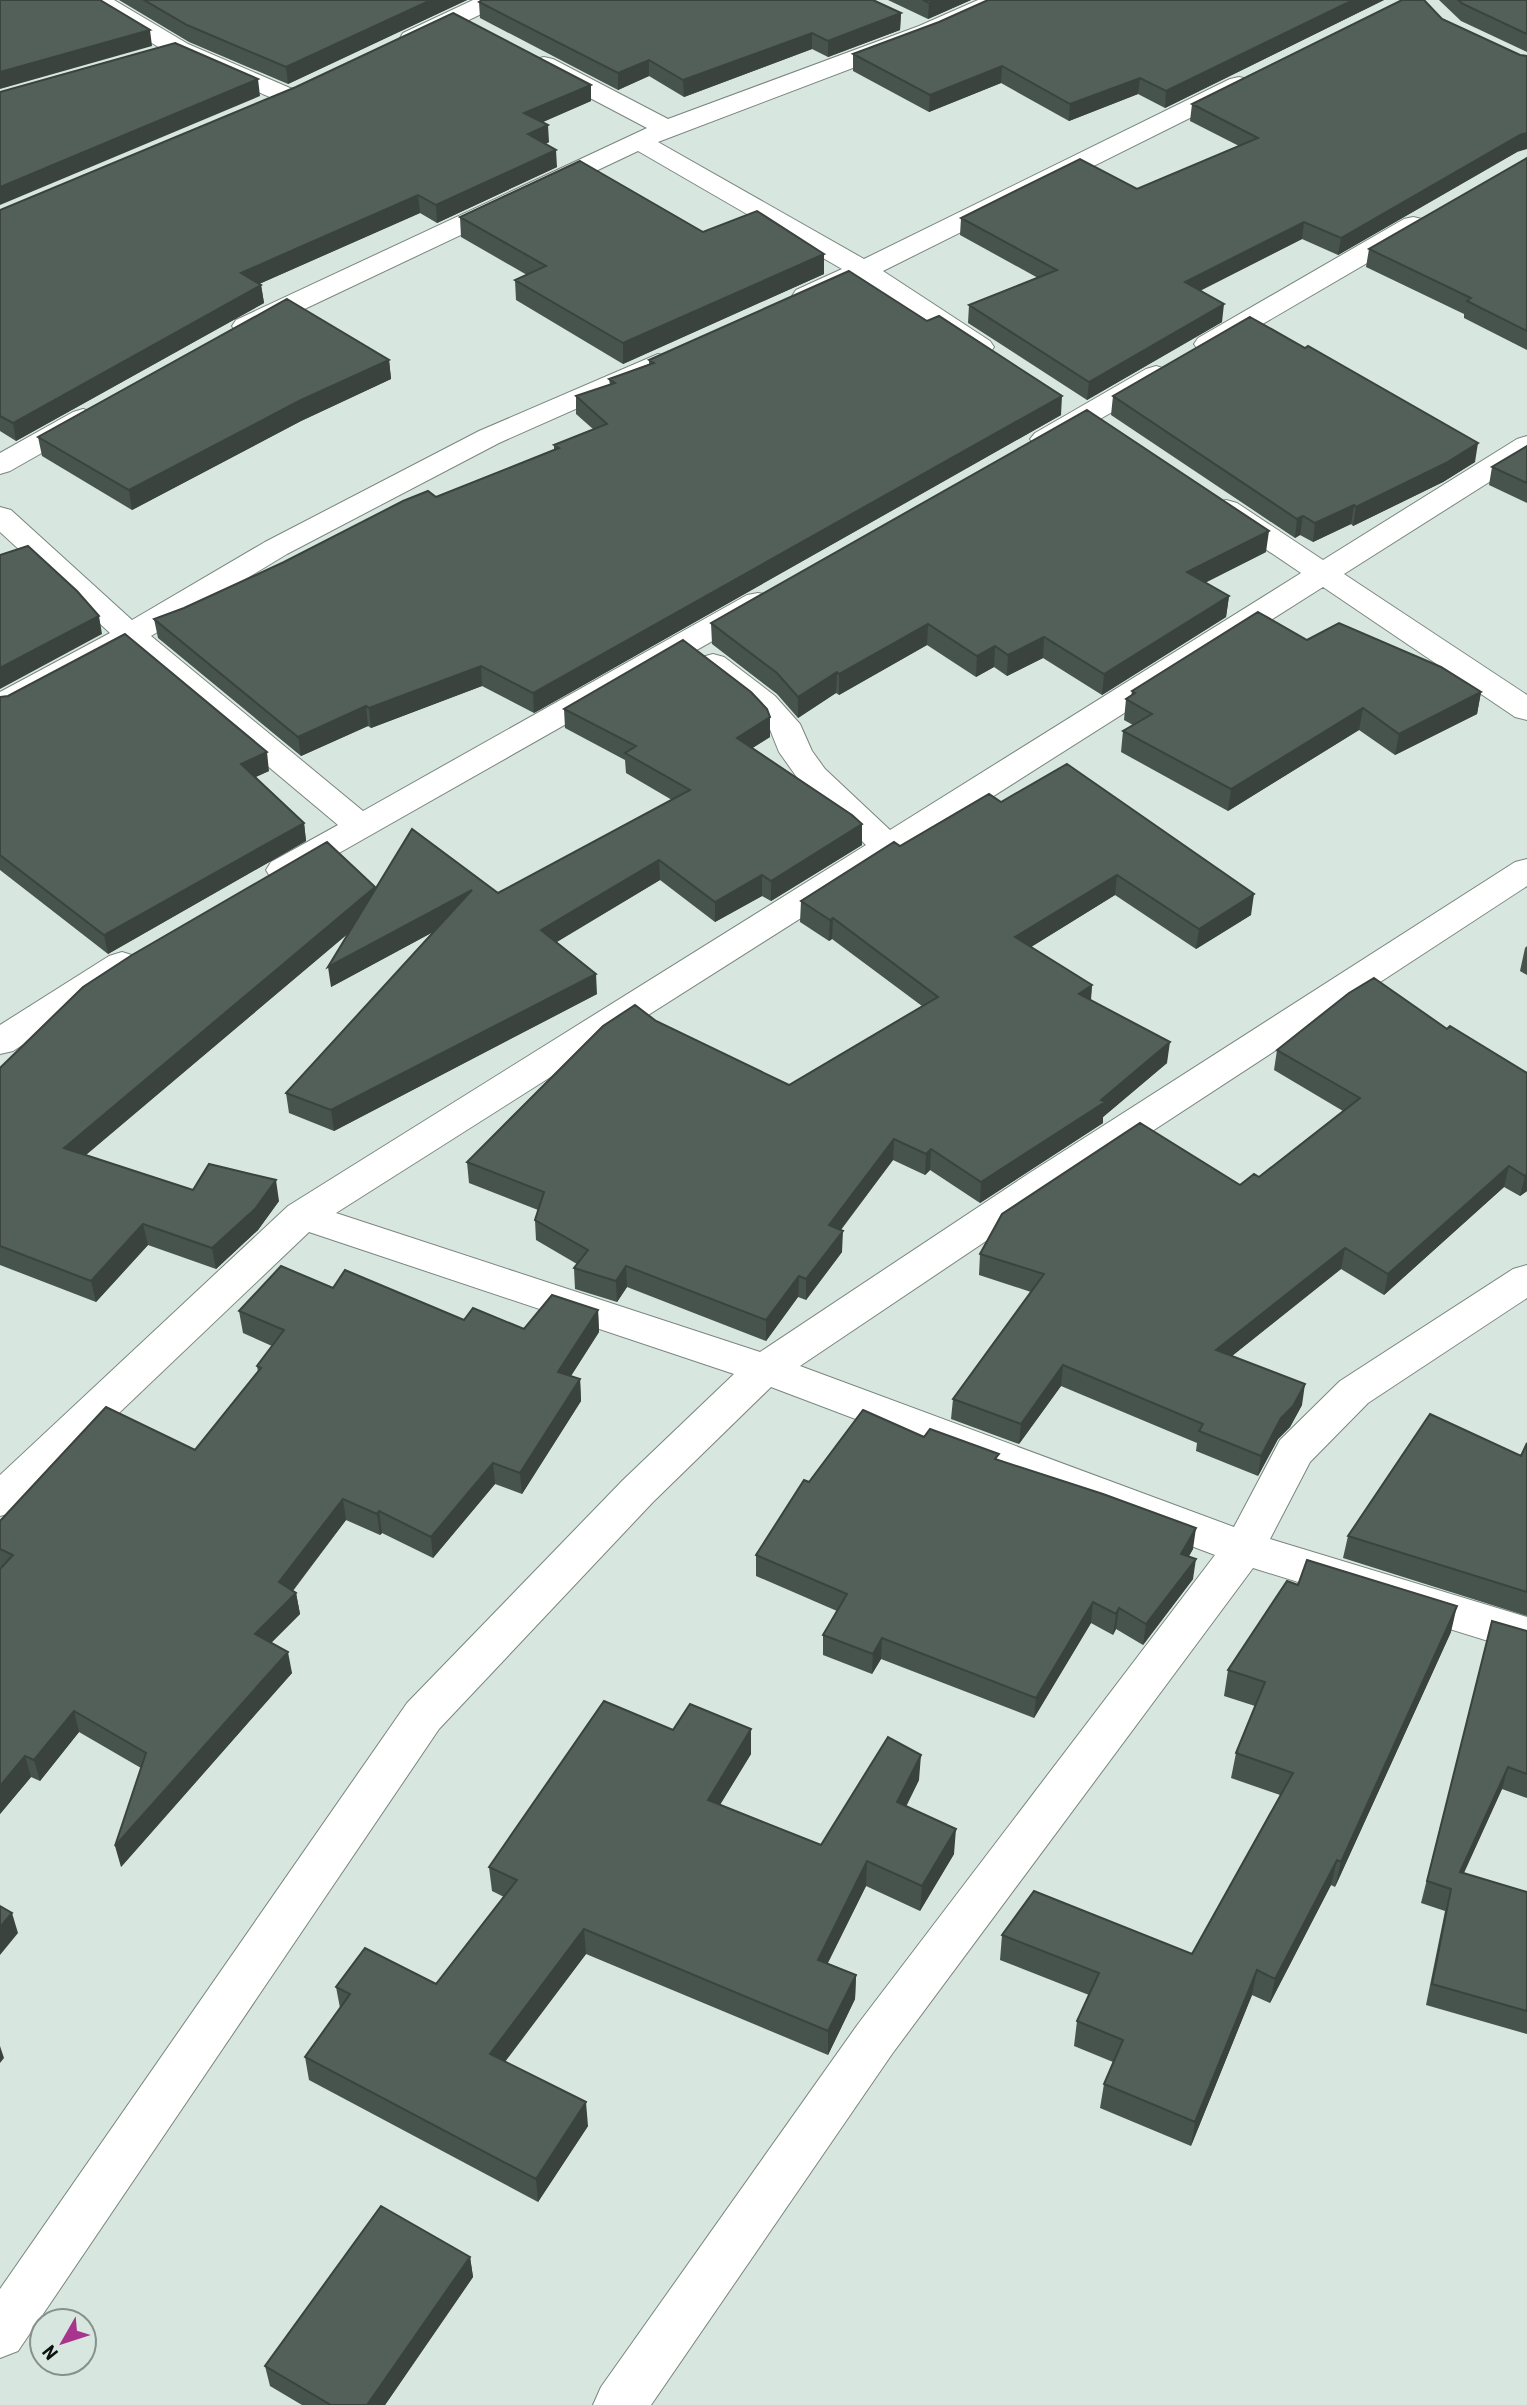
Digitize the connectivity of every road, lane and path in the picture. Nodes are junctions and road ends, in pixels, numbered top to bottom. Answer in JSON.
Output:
{"nodes":[{"id":1,"x":97,"y":0,"type":"edge"},
{"id":2,"x":492,"y":0,"type":"edge"},
{"id":3,"x":998,"y":0,"type":"edge"},
{"id":4,"x":895,"y":15,"type":"edge"},
{"id":5,"x":456,"y":18,"type":"junction"},
{"id":6,"x":479,"y":30,"type":"edge"},
{"id":7,"x":928,"y":31,"type":"junction"},
{"id":8,"x":396,"y":46,"type":"edge"},
{"id":9,"x":179,"y":49,"type":"junction"},
{"id":10,"x":526,"y":55,"type":"edge"},
{"id":11,"x":154,"y":56,"type":"edge"},
{"id":12,"x":1260,"y":74,"type":"edge"},
{"id":13,"x":312,"y":85,"type":"edge"},
{"id":14,"x":288,"y":96,"type":"junction"},
{"id":15,"x":251,"y":111,"type":"edge"},
{"id":16,"x":667,"y":128,"type":"junction"},
{"id":17,"x":638,"y":141,"type":"junction"},
{"id":18,"x":1444,"y":207,"type":"edge"},
{"id":19,"x":863,"y":270,"type":"junction"},
{"id":20,"x":776,"y":309,"type":"edge"},
{"id":21,"x":221,"y":340,"type":"edge"},
{"id":22,"x":676,"y":354,"type":"edge"},
{"id":23,"x":1004,"y":362,"type":"edge"},
{"id":24,"x":105,"y":406,"type":"edge"},
{"id":25,"x":1527,"y":444,"type":"edge"},
{"id":26,"x":1025,"y":450,"type":"edge"},
{"id":27,"x":0,"y":465,"type":"edge"},
{"id":28,"x":1199,"y":491,"type":"edge"},
{"id":29,"x":0,"y":516,"type":"edge"},
{"id":30,"x":1324,"y":574,"type":"junction"},
{"id":31,"x":783,"y":588,"type":"edge"},
{"id":32,"x":130,"y":635,"type":"junction"},
{"id":33,"x":686,"y":643,"type":"junction"},
{"id":34,"x":0,"y":705,"type":"edge"},
{"id":35,"x":1527,"y":710,"type":"edge"},
{"id":36,"x":360,"y":826,"type":"junction"},
{"id":37,"x":888,"y":847,"type":"junction"},
{"id":38,"x":1527,"y":870,"type":"edge"},
{"id":39,"x":264,"y":881,"type":"edge"},
{"id":40,"x":144,"y":951,"type":"edge"},
{"id":41,"x":0,"y":1042,"type":"edge"},
{"id":42,"x":302,"y":1216,"type":"junction"},
{"id":43,"x":1527,"y":1279,"type":"edge"},
{"id":44,"x":765,"y":1369,"type":"junction"},
{"id":45,"x":0,"y":1500,"type":"edge"},
{"id":46,"x":1244,"y":1548,"type":"junction"},
{"id":47,"x":1527,"y":1635,"type":"edge"},
{"id":48,"x":0,"y":2333,"type":"edge"},
{"id":49,"x":620,"y":2405,"type":"edge"}],
"edges":[{"from":1,"to":9,"type":"street"},
{"from":2,"to":5,"type":"street"},
{"from":3,"to":7,"type":"street"},
{"from":4,"to":7,"type":"street"},
{"from":5,"to":6,"type":"street"},
{"from":5,"to":8,"type":"street"},
{"from":7,"to":16,"type":"street"},
{"from":9,"to":11,"type":"street"},
{"from":9,"to":14,"type":"street"},
{"from":10,"to":16,"type":"street"},
{"from":12,"to":19,"type":"street"},
{"from":13,"to":14,"type":"street"},
{"from":14,"to":15,"type":"street"},
{"from":16,"to":17,"type":"street"},
{"from":17,"to":19,"type":"street"},
{"from":17,"to":21,"type":"street"},
{"from":18,"to":26,"type":"street"},
{"from":19,"to":20,"type":"street"},
{"from":19,"to":23,"type":"street"},
{"from":22,"to":32,"type":"street"},
{"from":24,"to":27,"type":"street"},
{"from":25,"to":30,"type":"street"},
{"from":28,"to":30,"type":"street"},
{"from":29,"to":32,"type":"street"},
{"from":30,"to":35,"type":"street"},
{"from":30,"to":37,"type":"street"},
{"from":31,"to":33,"type":"street"},
{"from":32,"to":34,"type":"street"},
{"from":32,"to":36,"type":"street"},
{"from":33,"to":36,"type":"street"},
{"from":33,"to":37,"type":"street"},
{"from":36,"to":39,"type":"street"},
{"from":37,"to":42,"type":"street"},
{"from":38,"to":44,"type":"street"},
{"from":40,"to":41,"type":"street"},
{"from":42,"to":44,"type":"street"},
{"from":42,"to":45,"type":"street"},
{"from":43,"to":46,"type":"street"},
{"from":44,"to":46,"type":"street"},
{"from":44,"to":48,"type":"street"},
{"from":46,"to":47,"type":"street"},
{"from":46,"to":49,"type":"street"}]}
